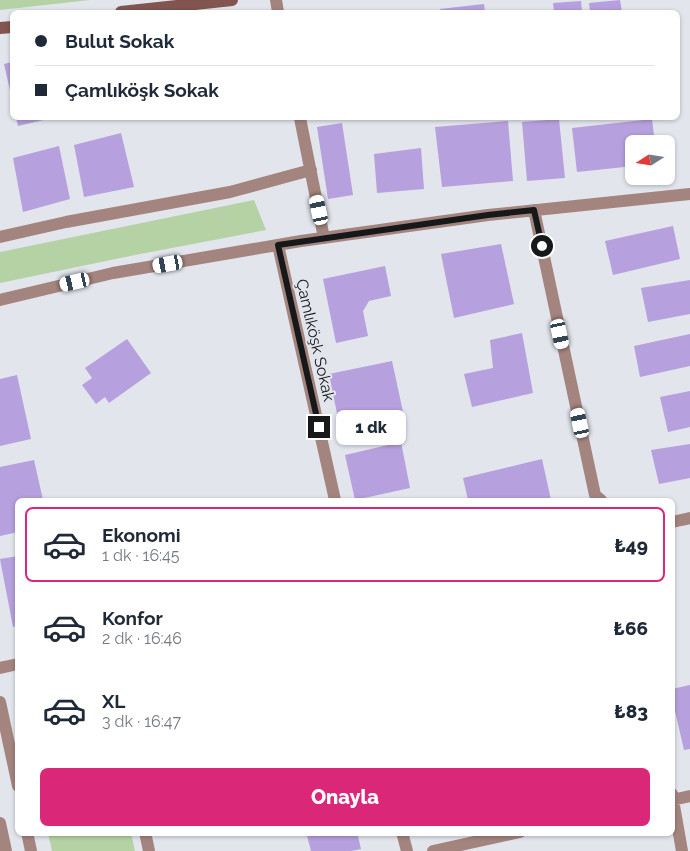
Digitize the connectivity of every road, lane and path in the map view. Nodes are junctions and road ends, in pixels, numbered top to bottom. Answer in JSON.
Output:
{"nodes":[{"id":1,"x":232,"y":0,"type":"edge"},
{"id":2,"x":140,"y":10,"type":"edge"},
{"id":3,"x":300,"y":120,"type":"edge"},
{"id":4,"x":311,"y":170,"type":"junction"},
{"id":5,"x":690,"y":194,"type":"edge"},
{"id":6,"x":534,"y":210,"type":"junction"},
{"id":7,"x":0,"y":237,"type":"edge"},
{"id":8,"x":324,"y":238,"type":"junction"},
{"id":9,"x":278,"y":245,"type":"junction"},
{"id":10,"x":0,"y":300,"type":"edge"},
{"id":11,"x":335,"y":498,"type":"edge"},
{"id":12,"x":599,"y":498,"type":"edge"},
{"id":13,"x":690,"y":518,"type":"edge"},
{"id":14,"x":675,"y":521,"type":"edge"},
{"id":15,"x":15,"y":665,"type":"edge"},
{"id":16,"x":0,"y":668,"type":"edge"},
{"id":17,"x":0,"y":702,"type":"edge"},
{"id":18,"x":15,"y":772,"type":"edge"},
{"id":19,"x":690,"y":796,"type":"edge"},
{"id":20,"x":675,"y":798,"type":"edge"},
{"id":21,"x":675,"y":810,"type":"edge"},
{"id":22,"x":0,"y":823,"type":"edge"},
{"id":23,"x":28,"y":836,"type":"edge"},
{"id":24,"x":146,"y":836,"type":"edge"},
{"id":25,"x":403,"y":836,"type":"edge"},
{"id":26,"x":502,"y":836,"type":"edge"},
{"id":27,"x":6,"y":851,"type":"edge"},
{"id":28,"x":31,"y":851,"type":"edge"},
{"id":29,"x":149,"y":851,"type":"edge"},
{"id":30,"x":407,"y":851,"type":"edge"},
{"id":31,"x":433,"y":851,"type":"edge"},
{"id":32,"x":682,"y":851,"type":"edge"}],
"edges":[{"from":1,"to":2,"type":"street"},
{"from":3,"to":4,"type":"street"},
{"from":4,"to":7,"type":"street"},
{"from":4,"to":8,"type":"street"},
{"from":5,"to":6,"type":"street"},
{"from":6,"to":8,"type":"street"},
{"from":6,"to":12,"type":"street"},
{"from":8,"to":9,"type":"street"},
{"from":9,"to":10,"type":"street"},
{"from":9,"to":11,"type":"street","name":"Çamlıköşk Sokak"},
{"from":13,"to":14,"type":"street"},
{"from":15,"to":16,"type":"street"},
{"from":17,"to":18,"type":"street"},
{"from":19,"to":20,"type":"street"},
{"from":21,"to":32,"type":"street"},
{"from":22,"to":27,"type":"street"},
{"from":23,"to":28,"type":"street"},
{"from":24,"to":29,"type":"street"},
{"from":25,"to":30,"type":"street"},
{"from":26,"to":31,"type":"street"}]}
